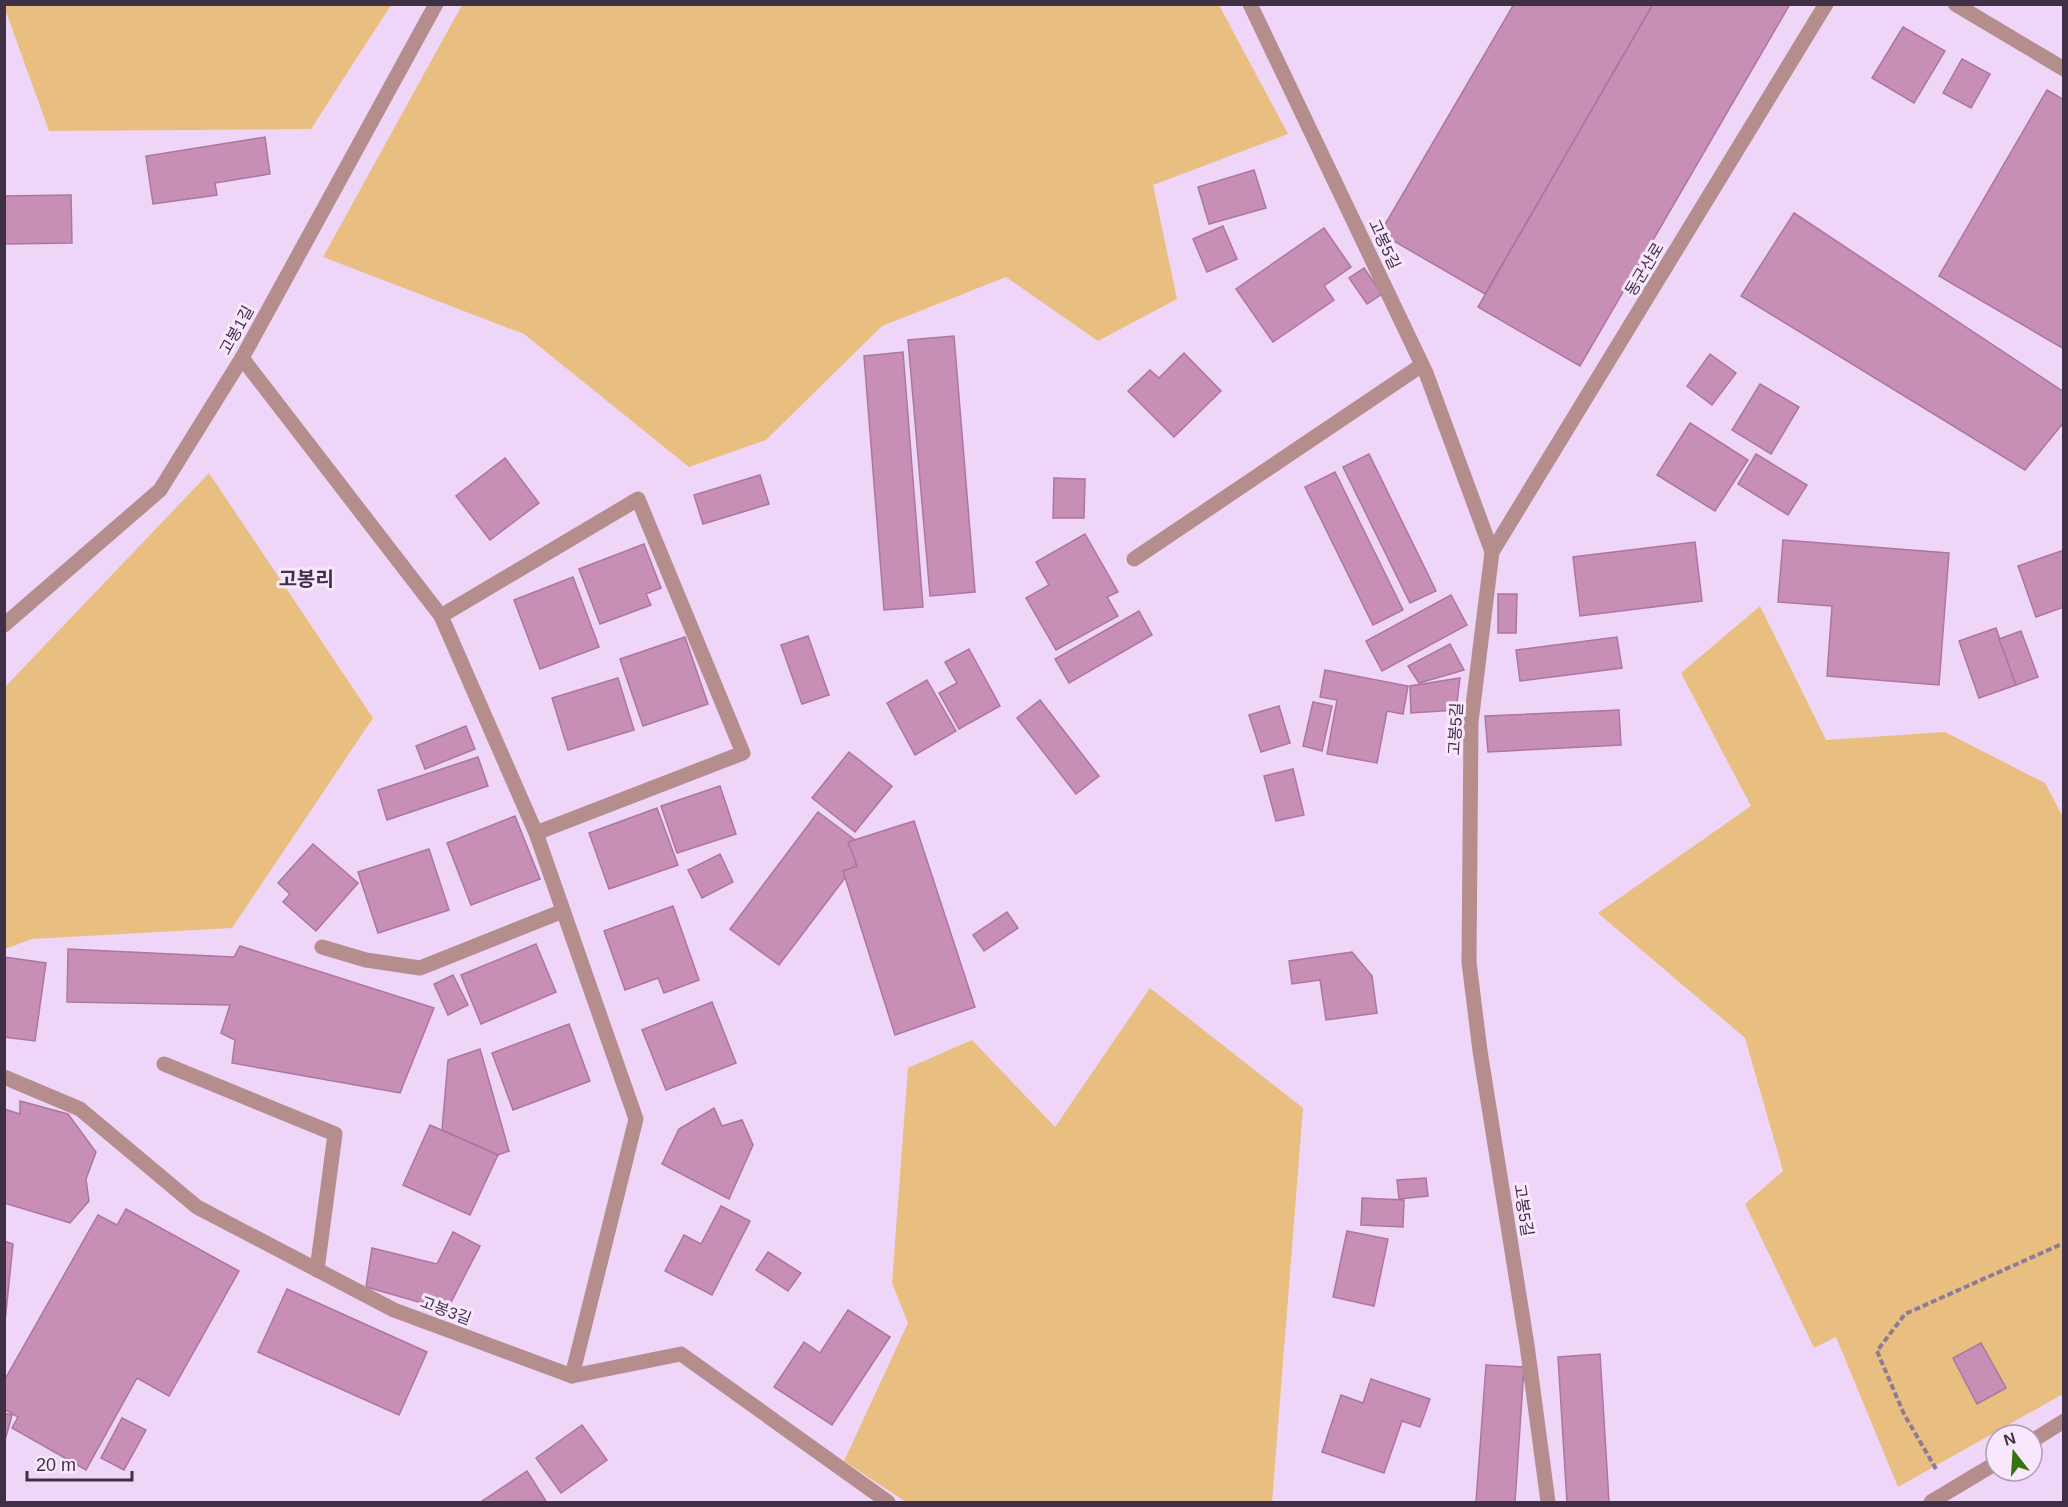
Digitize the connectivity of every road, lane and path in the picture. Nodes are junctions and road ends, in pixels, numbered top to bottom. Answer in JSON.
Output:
{"nodes":[{"id":1,"x":436,"y":4,"type":"edge"},
{"id":2,"x":1250,"y":4,"type":"edge"},
{"id":3,"x":1826,"y":4,"type":"edge"},
{"id":4,"x":1955,"y":4,"type":"edge"},
{"id":5,"x":2064,"y":69,"type":"edge"},
{"id":6,"x":242,"y":358,"type":"junction"},
{"id":7,"x":1422,"y":365,"type":"junction"},
{"id":8,"x":1492,"y":552,"type":"junction"},
{"id":9,"x":1134,"y":559,"type":"dead end"},
{"id":10,"x":441,"y":616,"type":"junction"},
{"id":11,"x":4,"y":625,"type":"edge"},
{"id":12,"x":536,"y":833,"type":"junction"},
{"id":13,"x":563,"y":911,"type":"junction"},
{"id":14,"x":322,"y":947,"type":"dead end"},
{"id":15,"x":164,"y":1064,"type":"dead end"},
{"id":16,"x":4,"y":1077,"type":"edge"},
{"id":17,"x":2064,"y":1243,"type":"edge"},
{"id":18,"x":317,"y":1270,"type":"junction"},
{"id":19,"x":572,"y":1376,"type":"junction"},
{"id":20,"x":2064,"y":1422,"type":"edge"},
{"id":21,"x":2044,"y":1434,"type":"edge"},
{"id":22,"x":1984,"y":1470,"type":"edge"},
{"id":23,"x":1949,"y":1492,"type":"junction"},
{"id":24,"x":888,"y":1503,"type":"edge"},
{"id":25,"x":1548,"y":1503,"type":"edge"},
{"id":26,"x":1931,"y":1503,"type":"edge"}],
"edges":[{"from":1,"to":6,"type":"street","name":"고봉1길"},
{"from":2,"to":7,"type":"street","name":"고봉5길"},
{"from":3,"to":8,"type":"street","name":"동군산로"},
{"from":4,"to":5,"type":"street"},
{"from":6,"to":10,"type":"street"},
{"from":6,"to":11,"type":"street","name":"고봉1길"},
{"from":7,"to":8,"type":"street","name":"고봉5길"},
{"from":7,"to":9,"type":"street"},
{"from":8,"to":25,"type":"street","name":"고봉5길"},
{"from":10,"to":12,"type":"street"},
{"from":10,"to":12,"type":"street"},
{"from":12,"to":13,"type":"street"},
{"from":13,"to":14,"type":"street"},
{"from":13,"to":19,"type":"street"},
{"from":15,"to":18,"type":"street"},
{"from":16,"to":18,"type":"street","name":"고봉3길"},
{"from":17,"to":23,"type":"path"},
{"from":18,"to":19,"type":"street","name":"고봉3길"},
{"from":19,"to":24,"type":"street"},
{"from":20,"to":21,"type":"street"},
{"from":22,"to":23,"type":"street"},
{"from":23,"to":26,"type":"street"}]}
